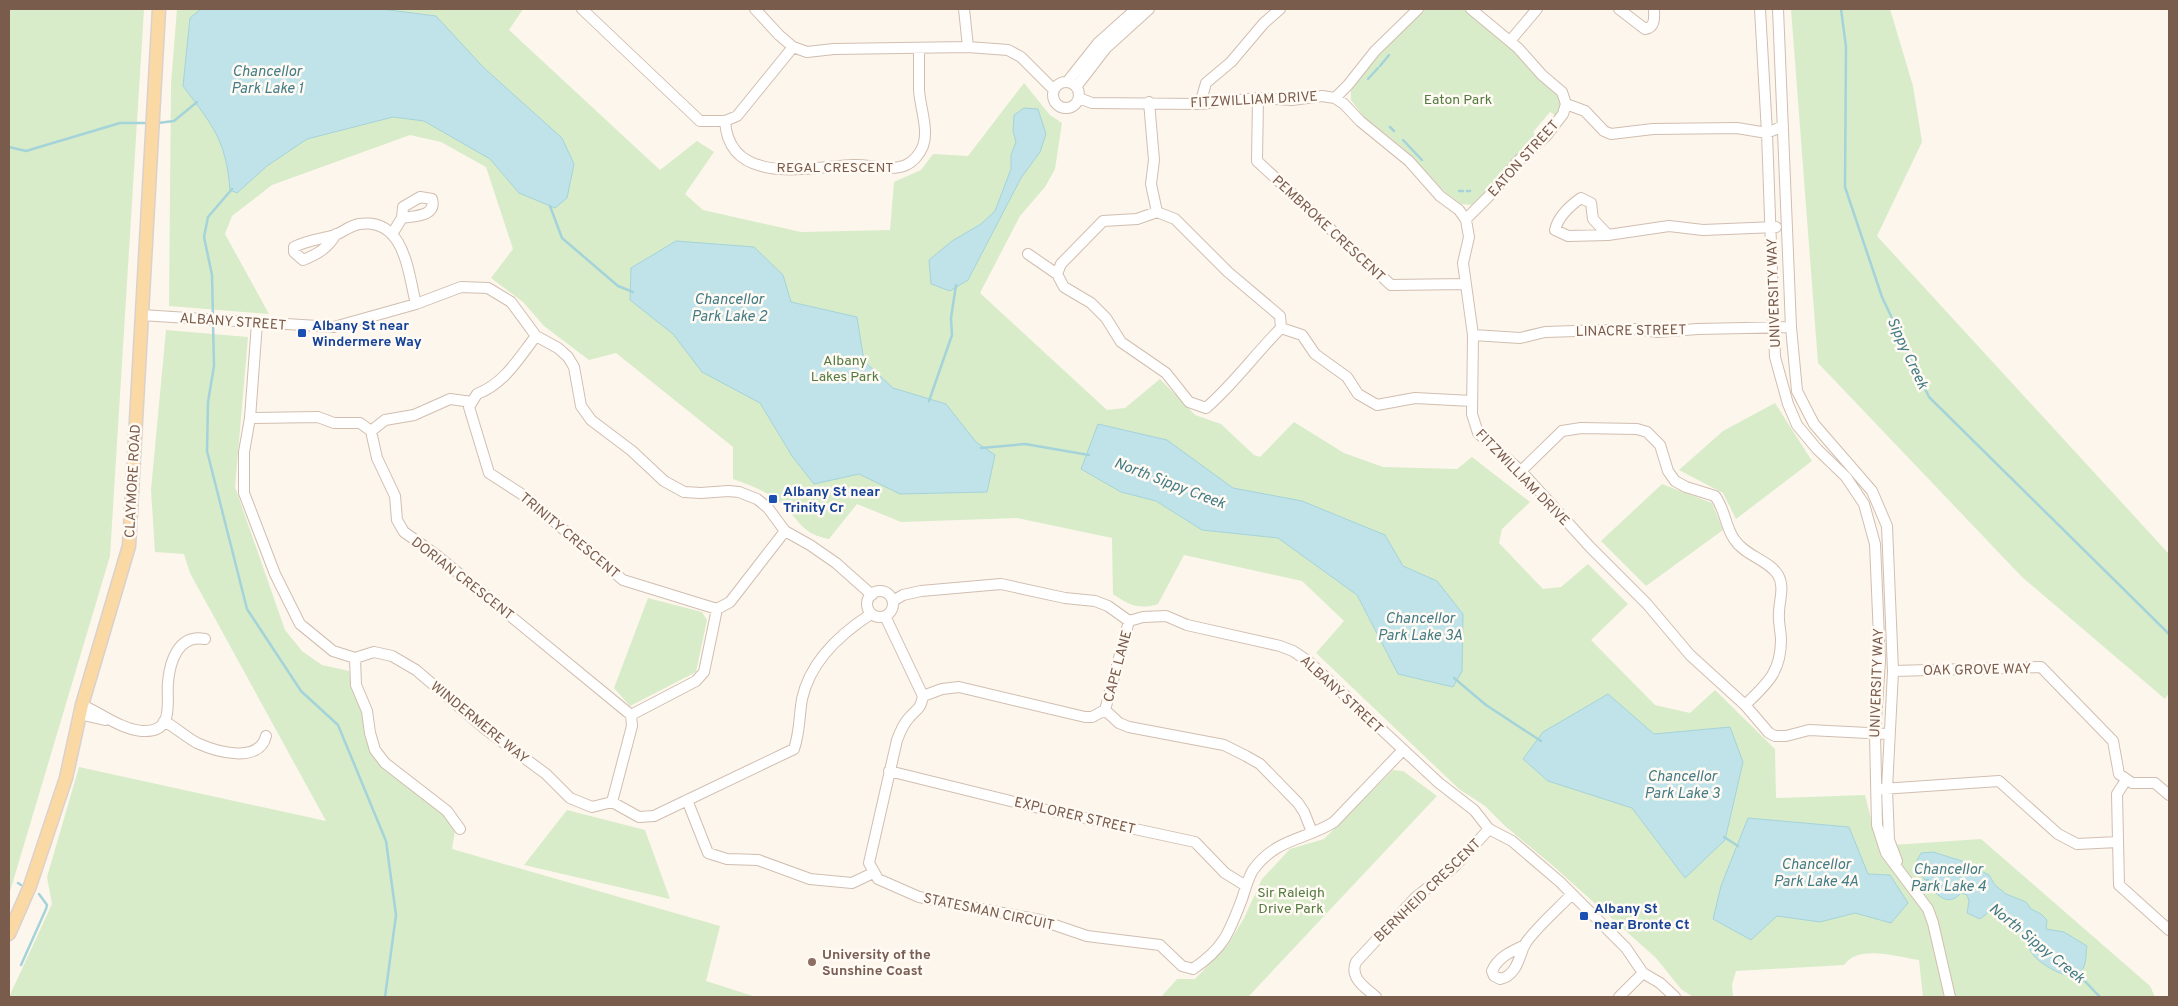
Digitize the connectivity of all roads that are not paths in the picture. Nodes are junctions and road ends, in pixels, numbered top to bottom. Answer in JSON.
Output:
{"nodes":[{"id":1,"x":158,"y":9,"type":"edge"},
{"id":2,"x":582,"y":9,"type":"edge"},
{"id":3,"x":755,"y":9,"type":"edge"},
{"id":4,"x":964,"y":9,"type":"edge"},
{"id":5,"x":1136,"y":9,"type":"edge"},
{"id":6,"x":1149,"y":9,"type":"edge"},
{"id":7,"x":1280,"y":9,"type":"edge"},
{"id":8,"x":1418,"y":9,"type":"edge"},
{"id":9,"x":1470,"y":9,"type":"edge"},
{"id":10,"x":1537,"y":9,"type":"edge"},
{"id":11,"x":1619,"y":9,"type":"edge"},
{"id":12,"x":1654,"y":9,"type":"edge"},
{"id":13,"x":1760,"y":9,"type":"edge"},
{"id":14,"x":1778,"y":9,"type":"edge"},
{"id":15,"x":1510,"y":41,"type":"junction"},
{"id":16,"x":792,"y":46,"type":"junction"},
{"id":17,"x":968,"y":47,"type":"junction"},
{"id":18,"x":919,"y":48,"type":"junction"},
{"id":19,"x":1071,"y":84,"type":"junction"},
{"id":20,"x":1054,"y":90,"type":"junction"},
{"id":21,"x":1079,"y":98,"type":"junction"},
{"id":22,"x":1258,"y":98,"type":"junction"},
{"id":23,"x":1338,"y":100,"type":"junction"},
{"id":24,"x":1149,"y":102,"type":"junction"},
{"id":25,"x":1204,"y":103,"type":"junction"},
{"id":26,"x":1566,"y":107,"type":"junction"},
{"id":27,"x":1766,"y":120,"type":"junction"},
{"id":28,"x":726,"y":121,"type":"junction"},
{"id":29,"x":1783,"y":126,"type":"junction"},
{"id":30,"x":1737,"y":128,"type":"junction"},
{"id":31,"x":1767,"y":133,"type":"junction"},
{"id":32,"x":1157,"y":212,"type":"junction"},
{"id":33,"x":1463,"y":215,"type":"junction"},
{"id":34,"x":402,"y":218,"type":"dead end"},
{"id":35,"x":1786,"y":227,"type":"junction"},
{"id":36,"x":1771,"y":228,"type":"junction"},
{"id":37,"x":336,"y":234,"type":"dead end"},
{"id":38,"x":392,"y":234,"type":"junction"},
{"id":39,"x":1608,"y":235,"type":"junction"},
{"id":40,"x":1028,"y":254,"type":"dead end"},
{"id":41,"x":1057,"y":274,"type":"junction"},
{"id":42,"x":1466,"y":284,"type":"junction"},
{"id":43,"x":416,"y":304,"type":"junction"},
{"id":44,"x":141,"y":315,"type":"junction"},
{"id":45,"x":257,"y":323,"type":"junction"},
{"id":46,"x":1791,"y":327,"type":"junction"},
{"id":47,"x":1281,"y":328,"type":"junction"},
{"id":48,"x":1773,"y":328,"type":"junction"},
{"id":49,"x":1473,"y":335,"type":"junction"},
{"id":50,"x":536,"y":336,"type":"junction"},
{"id":51,"x":1472,"y":401,"type":"junction"},
{"id":52,"x":472,"y":402,"type":"junction"},
{"id":53,"x":250,"y":418,"type":"junction"},
{"id":54,"x":371,"y":432,"type":"junction"},
{"id":55,"x":1521,"y":470,"type":"junction"},
{"id":56,"x":785,"y":531,"type":"junction"},
{"id":57,"x":872,"y":594,"type":"junction"},
{"id":58,"x":892,"y":601,"type":"junction"},
{"id":59,"x":717,"y":609,"type":"junction"},
{"id":60,"x":871,"y":614,"type":"junction"},
{"id":61,"x":885,"y":616,"type":"junction"},
{"id":62,"x":1129,"y":621,"type":"junction"},
{"id":63,"x":205,"y":639,"type":"dead end"},
{"id":64,"x":355,"y":658,"type":"junction"},
{"id":65,"x":1893,"y":671,"type":"junction"},
{"id":66,"x":923,"y":696,"type":"junction"},
{"id":67,"x":1745,"y":705,"type":"junction"},
{"id":68,"x":80,"y":710,"type":"junction"},
{"id":69,"x":1105,"y":710,"type":"junction"},
{"id":70,"x":631,"y":715,"type":"junction"},
{"id":71,"x":165,"y":718,"type":"junction"},
{"id":72,"x":1874,"y":734,"type":"junction"},
{"id":73,"x":1888,"y":734,"type":"junction"},
{"id":74,"x":266,"y":736,"type":"dead end"},
{"id":75,"x":1403,"y":750,"type":"junction"},
{"id":76,"x":889,"y":771,"type":"junction"},
{"id":77,"x":2126,"y":780,"type":"junction"},
{"id":78,"x":1887,"y":789,"type":"junction"},
{"id":79,"x":1875,"y":790,"type":"junction"},
{"id":80,"x":2169,"y":795,"type":"edge"},
{"id":81,"x":687,"y":800,"type":"junction"},
{"id":82,"x":612,"y":802,"type":"junction"},
{"id":83,"x":460,"y":829,"type":"dead end"},
{"id":84,"x":1489,"y":829,"type":"junction"},
{"id":85,"x":1312,"y":832,"type":"junction"},
{"id":86,"x":2118,"y":842,"type":"junction"},
{"id":87,"x":1901,"y":871,"type":"junction"},
{"id":88,"x":873,"y":873,"type":"junction"},
{"id":89,"x":1246,"y":886,"type":"junction"},
{"id":90,"x":1572,"y":894,"type":"junction"},
{"id":91,"x":2169,"y":930,"type":"edge"},
{"id":92,"x":9,"y":934,"type":"edge"},
{"id":93,"x":1525,"y":945,"type":"dead end"},
{"id":94,"x":1642,"y":973,"type":"junction"},
{"id":95,"x":1376,"y":997,"type":"edge"},
{"id":96,"x":1619,"y":997,"type":"edge"},
{"id":97,"x":1675,"y":997,"type":"edge"},
{"id":98,"x":1950,"y":997,"type":"edge"}],
"edges":[{"from":1,"to":44,"type":"main road","name":"CLAYMORE ROAD"},
{"from":2,"to":28,"type":"street"},
{"from":3,"to":16,"type":"street"},
{"from":4,"to":17,"type":"street"},
{"from":5,"to":19,"type":"street"},
{"from":6,"to":19,"type":"street"},
{"from":7,"to":25,"type":"street"},
{"from":8,"to":23,"type":"street"},
{"from":9,"to":15,"type":"street"},
{"from":10,"to":15,"type":"street"},
{"from":11,"to":12,"type":"street"},
{"from":13,"to":27,"type":"street","name":"UNIVERSITY WAY"},
{"from":14,"to":29,"type":"street","name":"UNIVERSITY WAY"},
{"from":15,"to":26,"type":"street"},
{"from":16,"to":18,"type":"street"},
{"from":16,"to":28,"type":"street"},
{"from":17,"to":18,"type":"street"},
{"from":17,"to":20,"type":"street"},
{"from":18,"to":28,"type":"street","name":"REGAL CRESCENT"},
{"from":19,"to":20,"type":"street"},
{"from":19,"to":21,"type":"street"},
{"from":20,"to":21,"type":"street"},
{"from":21,"to":24,"type":"street","name":"FITZWILLIAM DRIVE"},
{"from":22,"to":23,"type":"street","name":"FITZWILLIAM DRIVE"},
{"from":22,"to":25,"type":"street","name":"FITZWILLIAM DRIVE"},
{"from":22,"to":42,"type":"street","name":"PEMBROKE CRESCENT"},
{"from":23,"to":33,"type":"street"},
{"from":24,"to":25,"type":"street","name":"FITZWILLIAM DRIVE"},
{"from":24,"to":32,"type":"street"},
{"from":26,"to":30,"type":"street"},
{"from":26,"to":33,"type":"street","name":"EATON STREET"},
{"from":27,"to":29,"type":"street"},
{"from":27,"to":30,"type":"street"},
{"from":27,"to":31,"type":"street","name":"UNIVERSITY WAY"},
{"from":29,"to":31,"type":"street"},
{"from":29,"to":35,"type":"street","name":"UNIVERSITY WAY"},
{"from":30,"to":31,"type":"street"},
{"from":31,"to":36,"type":"street","name":"UNIVERSITY WAY"},
{"from":32,"to":41,"type":"street"},
{"from":32,"to":47,"type":"street"},
{"from":33,"to":42,"type":"street","name":"FITZWILLIAM DRIVE"},
{"from":34,"to":38,"type":"street"},
{"from":35,"to":36,"type":"street"},
{"from":35,"to":46,"type":"street","name":"UNIVERSITY WAY"},
{"from":36,"to":39,"type":"street"},
{"from":36,"to":48,"type":"street","name":"UNIVERSITY WAY"},
{"from":37,"to":38,"type":"street"},
{"from":38,"to":43,"type":"street"},
{"from":39,"to":39,"type":"street"},
{"from":40,"to":41,"type":"street"},
{"from":41,"to":47,"type":"street"},
{"from":42,"to":49,"type":"street","name":"FITZWILLIAM DRIVE"},
{"from":43,"to":45,"type":"street","name":"ALBANY STREET"},
{"from":43,"to":50,"type":"street","name":"ALBANY STREET"},
{"from":44,"to":45,"type":"street","name":"ALBANY STREET"},
{"from":44,"to":68,"type":"main road","name":"CLAYMORE ROAD"},
{"from":45,"to":53,"type":"street"},
{"from":46,"to":48,"type":"street","name":"LINACRE STREET"},
{"from":46,"to":65,"type":"street","name":"UNIVERSITY WAY"},
{"from":47,"to":51,"type":"street"},
{"from":48,"to":49,"type":"street","name":"LINACRE STREET"},
{"from":48,"to":72,"type":"street","name":"UNIVERSITY WAY"},
{"from":49,"to":51,"type":"street","name":"FITZWILLIAM DRIVE"},
{"from":50,"to":52,"type":"street"},
{"from":50,"to":56,"type":"street","name":"ALBANY STREET"},
{"from":51,"to":55,"type":"street","name":"FITZWILLIAM DRIVE"},
{"from":52,"to":54,"type":"street"},
{"from":52,"to":59,"type":"street","name":"TRINITY CRESCENT"},
{"from":53,"to":54,"type":"street"},
{"from":53,"to":64,"type":"street"},
{"from":54,"to":70,"type":"street","name":"DORIAN CRESCENT"},
{"from":55,"to":67,"type":"street","name":"FITZWILLIAM DRIVE"},
{"from":55,"to":67,"type":"street"},
{"from":56,"to":57,"type":"street","name":"ALBANY STREET"},
{"from":56,"to":59,"type":"street"},
{"from":57,"to":58,"type":"street"},
{"from":57,"to":60,"type":"street"},
{"from":58,"to":61,"type":"street"},
{"from":58,"to":62,"type":"street"},
{"from":59,"to":70,"type":"street"},
{"from":60,"to":61,"type":"street"},
{"from":60,"to":81,"type":"street"},
{"from":61,"to":66,"type":"street"},
{"from":62,"to":69,"type":"street","name":"CAPE LANE"},
{"from":62,"to":75,"type":"street","name":"ALBANY STREET"},
{"from":63,"to":71,"type":"street"},
{"from":64,"to":82,"type":"street","name":"WINDERMERE WAY"},
{"from":64,"to":83,"type":"street"},
{"from":65,"to":73,"type":"street","name":"UNIVERSITY WAY"},
{"from":65,"to":77,"type":"street","name":"OAK GROVE WAY"},
{"from":66,"to":69,"type":"street"},
{"from":66,"to":76,"type":"street"},
{"from":67,"to":72,"type":"street","name":"FITZWILLIAM DRIVE"},
{"from":68,"to":71,"type":"street"},
{"from":68,"to":92,"type":"main road","name":"CLAYMORE ROAD"},
{"from":69,"to":85,"type":"street"},
{"from":70,"to":82,"type":"street"},
{"from":71,"to":74,"type":"street"},
{"from":72,"to":73,"type":"street","name":"FITZWILLIAM DRIVE"},
{"from":72,"to":79,"type":"street","name":"UNIVERSITY WAY"},
{"from":73,"to":78,"type":"street","name":"UNIVERSITY WAY"},
{"from":75,"to":84,"type":"street","name":"ALBANY STREET"},
{"from":75,"to":85,"type":"street"},
{"from":76,"to":88,"type":"street"},
{"from":76,"to":89,"type":"street","name":"EXPLORER STREET"},
{"from":77,"to":80,"type":"street"},
{"from":77,"to":86,"type":"street"},
{"from":78,"to":79,"type":"street"},
{"from":78,"to":86,"type":"street"},
{"from":78,"to":87,"type":"street","name":"UNIVERSITY WAY"},
{"from":79,"to":87,"type":"street","name":"UNIVERSITY WAY"},
{"from":81,"to":82,"type":"street"},
{"from":81,"to":88,"type":"street"},
{"from":84,"to":90,"type":"street","name":"ALBANY STREET"},
{"from":84,"to":95,"type":"street","name":"BERNHEID CRESCENT"},
{"from":85,"to":89,"type":"street"},
{"from":86,"to":91,"type":"street"},
{"from":87,"to":98,"type":"street","name":"UNIVERSITY WAY"},
{"from":88,"to":89,"type":"street","name":"STATESMAN CIRCUIT"},
{"from":90,"to":93,"type":"street"},
{"from":90,"to":94,"type":"street","name":"ALBANY STREET"},
{"from":94,"to":96,"type":"street"},
{"from":94,"to":97,"type":"street","name":"ALBANY STREET"}]}
